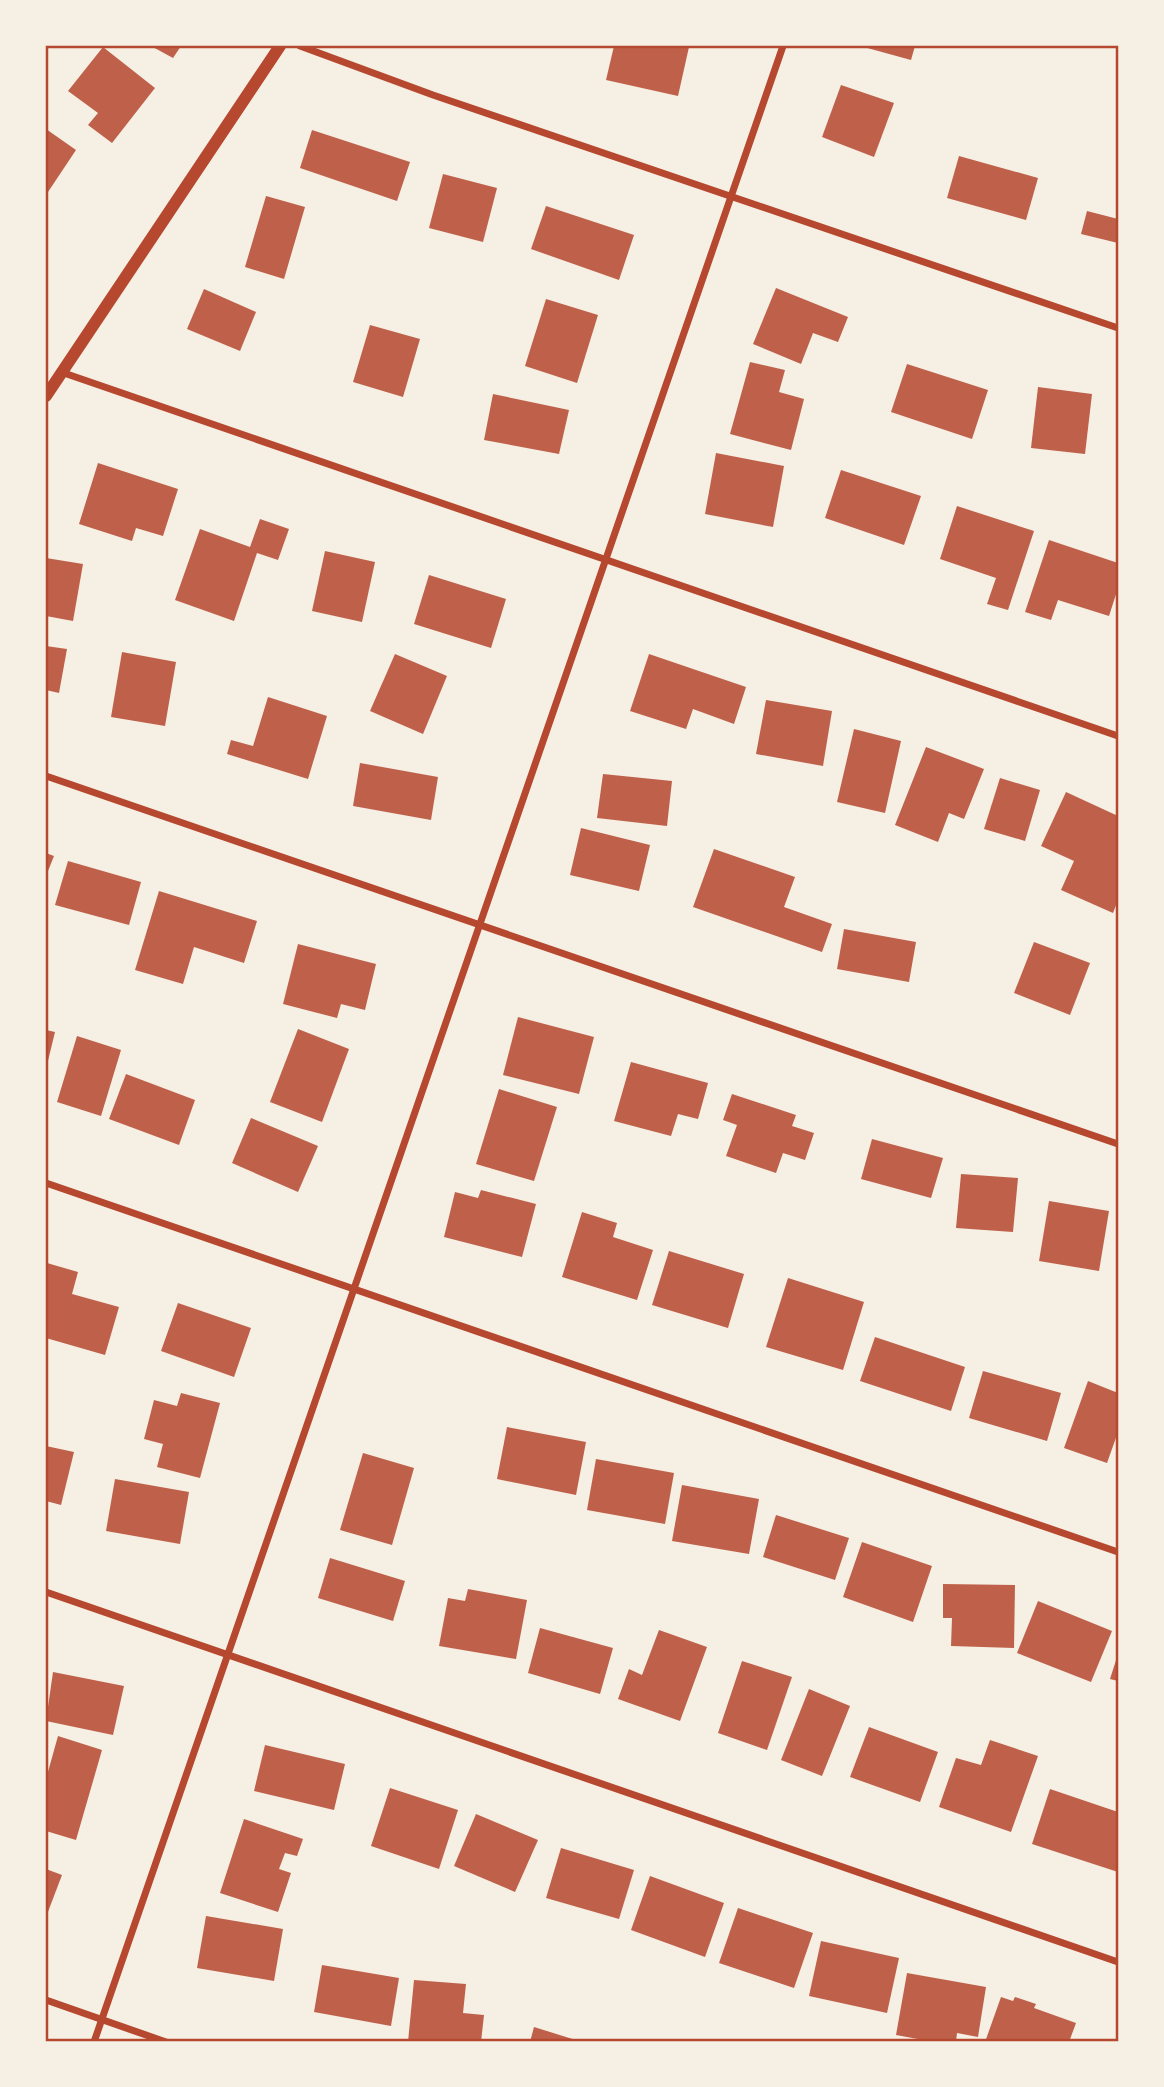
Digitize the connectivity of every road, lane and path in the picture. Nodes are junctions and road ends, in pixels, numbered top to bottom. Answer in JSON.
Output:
{"nodes":[{"id":1,"x":280,"y":46,"type":"edge"},
{"id":2,"x":300,"y":46,"type":"edge"},
{"id":3,"x":783,"y":46,"type":"edge"},
{"id":4,"x":731,"y":194,"type":"junction"},
{"id":5,"x":1118,"y":328,"type":"edge"},
{"id":6,"x":61,"y":372,"type":"junction"},
{"id":7,"x":46,"y":396,"type":"edge"},
{"id":8,"x":606,"y":559,"type":"junction"},
{"id":9,"x":1118,"y":736,"type":"edge"},
{"id":10,"x":46,"y":776,"type":"edge"},
{"id":11,"x":480,"y":924,"type":"junction"},
{"id":12,"x":1118,"y":1144,"type":"edge"},
{"id":13,"x":46,"y":1182,"type":"edge"},
{"id":14,"x":354,"y":1289,"type":"junction"},
{"id":15,"x":1118,"y":1552,"type":"edge"},
{"id":16,"x":46,"y":1591,"type":"edge"},
{"id":17,"x":228,"y":1654,"type":"junction"},
{"id":18,"x":1118,"y":1962,"type":"edge"},
{"id":19,"x":46,"y":2000,"type":"edge"},
{"id":20,"x":102,"y":2019,"type":"junction"},
{"id":21,"x":94,"y":2042,"type":"edge"},
{"id":22,"x":166,"y":2042,"type":"edge"}],
"edges":[{"from":1,"to":6,"type":"street"},
{"from":2,"to":4,"type":"street"},
{"from":3,"to":4,"type":"street"},
{"from":4,"to":5,"type":"street"},
{"from":4,"to":8,"type":"street"},
{"from":6,"to":7,"type":"street"},
{"from":6,"to":8,"type":"street"},
{"from":8,"to":9,"type":"street"},
{"from":8,"to":11,"type":"street"},
{"from":10,"to":11,"type":"street"},
{"from":11,"to":12,"type":"street"},
{"from":11,"to":14,"type":"street"},
{"from":13,"to":14,"type":"street"},
{"from":14,"to":15,"type":"street"},
{"from":14,"to":17,"type":"street"},
{"from":16,"to":17,"type":"street"},
{"from":17,"to":18,"type":"street"},
{"from":17,"to":20,"type":"street"},
{"from":19,"to":20,"type":"street"},
{"from":20,"to":21,"type":"street"},
{"from":20,"to":22,"type":"street"}]}
